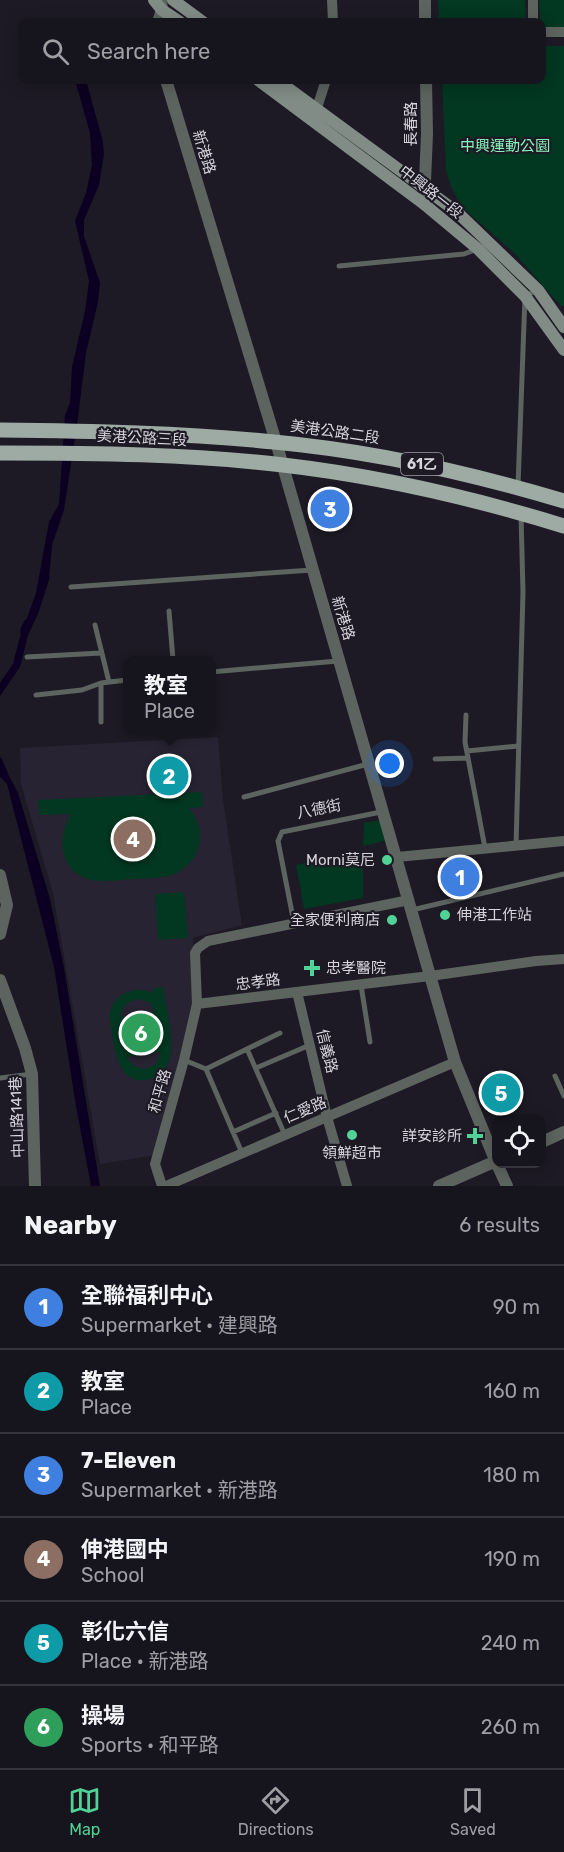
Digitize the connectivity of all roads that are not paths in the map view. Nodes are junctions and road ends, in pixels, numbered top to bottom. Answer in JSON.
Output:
{"nodes":[{"id":1,"x":173,"y":0,"type":"edge"},
{"id":2,"x":332,"y":0,"type":"edge"},
{"id":3,"x":424,"y":0,"type":"edge"},
{"id":4,"x":533,"y":0,"type":"edge"},
{"id":5,"x":159,"y":3,"type":"edge"},
{"id":6,"x":158,"y":18,"type":"edge"},
{"id":7,"x":176,"y":18,"type":"edge"},
{"id":8,"x":198,"y":18,"type":"edge"},
{"id":9,"x":333,"y":18,"type":"edge"},
{"id":10,"x":425,"y":18,"type":"edge"},
{"id":11,"x":533,"y":18,"type":"edge"},
{"id":12,"x":564,"y":32,"type":"edge"},
{"id":13,"x":546,"y":33,"type":"edge"},
{"id":14,"x":167,"y":84,"type":"edge"},
{"id":15,"x":265,"y":84,"type":"edge"},
{"id":16,"x":286,"y":84,"type":"edge"},
{"id":17,"x":325,"y":84,"type":"edge"},
{"id":18,"x":426,"y":84,"type":"edge"},
{"id":19,"x":315,"y":115,"type":"junction"},
{"id":20,"x":424,"y":187,"type":"junction"},
{"id":21,"x":424,"y":204,"type":"junction"},
{"id":22,"x":478,"y":249,"type":"junction"},
{"id":23,"x":339,"y":266,"type":"dead end"},
{"id":24,"x":538,"y":290,"type":"junction"},
{"id":25,"x":525,"y":296,"type":"junction"},
{"id":26,"x":564,"y":327,"type":"edge"},
{"id":27,"x":564,"y":350,"type":"edge"},
{"id":28,"x":0,"y":430,"type":"edge"},
{"id":29,"x":276,"y":442,"type":"junction"},
{"id":30,"x":0,"y":453,"type":"edge"},
{"id":31,"x":282,"y":465,"type":"junction"},
{"id":32,"x":518,"y":487,"type":"junction"},
{"id":33,"x":564,"y":501,"type":"edge"},
{"id":34,"x":521,"y":513,"type":"junction"},
{"id":35,"x":564,"y":526,"type":"edge"},
{"id":36,"x":313,"y":570,"type":"junction"},
{"id":37,"x":71,"y":587,"type":"dead end"},
{"id":38,"x":169,"y":611,"type":"dead end"},
{"id":39,"x":95,"y":625,"type":"dead end"},
{"id":40,"x":101,"y":653,"type":"junction"},
{"id":41,"x":172,"y":656,"type":"edge"},
{"id":42,"x":27,"y":657,"type":"dead end"},
{"id":43,"x":340,"y":661,"type":"junction"},
{"id":44,"x":216,"y":672,"type":"edge"},
{"id":45,"x":123,"y":680,"type":"edge"},
{"id":46,"x":109,"y":682,"type":"junction"},
{"id":47,"x":101,"y":683,"type":"junction"},
{"id":48,"x":36,"y":695,"type":"dead end"},
{"id":49,"x":466,"y":715,"type":"dead end"},
{"id":50,"x":101,"y":722,"type":"dead end"},
{"id":51,"x":518,"y":746,"type":"junction"},
{"id":52,"x":467,"y":755,"type":"junction"},
{"id":53,"x":435,"y":759,"type":"dead end"},
{"id":54,"x":369,"y":763,"type":"junction"},
{"id":55,"x":244,"y":797,"type":"dead end"},
{"id":56,"x":383,"y":812,"type":"junction"},
{"id":57,"x":564,"y":841,"type":"edge"},
{"id":58,"x":516,"y":846,"type":"junction"},
{"id":59,"x":485,"y":848,"type":"junction"},
{"id":60,"x":397,"y":857,"type":"junction"},
{"id":61,"x":564,"y":874,"type":"edge"},
{"id":62,"x":0,"y":875,"type":"edge"},
{"id":63,"x":410,"y":905,"type":"junction"},
{"id":64,"x":294,"y":922,"type":"junction"},
{"id":65,"x":0,"y":934,"type":"edge"},
{"id":66,"x":564,"y":960,"type":"edge"},
{"id":67,"x":430,"y":976,"type":"junction"},
{"id":68,"x":0,"y":980,"type":"edge"},
{"id":69,"x":361,"y":985,"type":"junction"},
{"id":70,"x":297,"y":992,"type":"junction"},
{"id":71,"x":197,"y":1004,"type":"junction"},
{"id":72,"x":280,"y":1033,"type":"dead end"},
{"id":73,"x":370,"y":1042,"type":"dead end"},
{"id":74,"x":310,"y":1045,"type":"junction"},
{"id":75,"x":248,"y":1049,"type":"junction"},
{"id":76,"x":184,"y":1060,"type":"junction"},
{"id":77,"x":455,"y":1062,"type":"junction"},
{"id":78,"x":256,"y":1068,"type":"junction"},
{"id":79,"x":206,"y":1069,"type":"junction"},
{"id":80,"x":32,"y":1074,"type":"junction"},
{"id":81,"x":555,"y":1076,"type":"dead end"},
{"id":82,"x":0,"y":1078,"type":"edge"},
{"id":83,"x":564,"y":1096,"type":"edge"},
{"id":84,"x":276,"y":1113,"type":"junction"},
{"id":85,"x":327,"y":1117,"type":"junction"},
{"id":86,"x":233,"y":1132,"type":"junction"},
{"id":87,"x":564,"y":1132,"type":"edge"},
{"id":88,"x":285,"y":1135,"type":"junction"},
{"id":89,"x":546,"y":1140,"type":"edge"},
{"id":90,"x":492,"y":1152,"type":"edge"},
{"id":91,"x":242,"y":1153,"type":"junction"},
{"id":92,"x":492,"y":1164,"type":"edge"},
{"id":93,"x":499,"y":1168,"type":"edge"},
{"id":94,"x":35,"y":1186,"type":"edge"},
{"id":95,"x":164,"y":1186,"type":"edge"},
{"id":96,"x":347,"y":1186,"type":"edge"},
{"id":97,"x":439,"y":1186,"type":"edge"},
{"id":98,"x":507,"y":1186,"type":"edge"}],
"edges":[{"from":1,"to":8,"type":"main road"},
{"from":2,"to":9,"type":"street"},
{"from":3,"to":10,"type":"street"},
{"from":4,"to":11,"type":"street"},
{"from":5,"to":6,"type":"street"},
{"from":5,"to":7,"type":"main road"},
{"from":12,"to":13,"type":"street"},
{"from":14,"to":29,"type":"street","name":"新港路"},
{"from":15,"to":19,"type":"main road","name":"中興路一段"},
{"from":16,"to":19,"type":"main road","name":"中興路一段"},
{"from":17,"to":19,"type":"street"},
{"from":18,"to":20,"type":"street","name":"長春路"},
{"from":19,"to":20,"type":"main road","name":"中興路一段"},
{"from":19,"to":21,"type":"main road","name":"中興路一段"},
{"from":20,"to":21,"type":"street","name":"長春路"},
{"from":20,"to":24,"type":"main road","name":"中興路一段"},
{"from":21,"to":22,"type":"main road","name":"中興路一段"},
{"from":22,"to":23,"type":"lane"},
{"from":22,"to":25,"type":"main road","name":"中興路一段"},
{"from":24,"to":25,"type":"lane"},
{"from":24,"to":26,"type":"main road","name":"中興路一段"},
{"from":25,"to":27,"type":"main road","name":"中興路一段"},
{"from":25,"to":32,"type":"lane"},
{"from":28,"to":29,"type":"main road","name":"美港公路三段","number":"61乙"},
{"from":29,"to":31,"type":"street","name":"新港路"},
{"from":29,"to":32,"type":"main road","name":"美港公路二段","number":"61乙"},
{"from":30,"to":31,"type":"main road","name":"美港公路三段","number":"61乙"},
{"from":31,"to":34,"type":"main road","number":"61乙"},
{"from":31,"to":36,"type":"street","name":"新港路"},
{"from":32,"to":33,"type":"main road","name":"美港公路二段","number":"61乙"},
{"from":34,"to":35,"type":"main road","number":"61乙"},
{"from":34,"to":51,"type":"lane"},
{"from":36,"to":37,"type":"lane"},
{"from":36,"to":43,"type":"street","name":"新港路"},
{"from":38,"to":41,"type":"lane"},
{"from":39,"to":40,"type":"lane"},
{"from":40,"to":42,"type":"lane"},
{"from":40,"to":46,"type":"lane"},
{"from":43,"to":44,"type":"lane"},
{"from":43,"to":54,"type":"street","name":"新港路"},
{"from":45,"to":46,"type":"lane"},
{"from":46,"to":47,"type":"lane"},
{"from":47,"to":48,"type":"lane"},
{"from":47,"to":50,"type":"lane"},
{"from":49,"to":52,"type":"lane"},
{"from":51,"to":52,"type":"lane"},
{"from":51,"to":58,"type":"lane"},
{"from":52,"to":53,"type":"lane"},
{"from":52,"to":59,"type":"lane"},
{"from":54,"to":55,"type":"lane"},
{"from":54,"to":56,"type":"street","name":"新港路"},
{"from":56,"to":60,"type":"street","name":"新港路"},
{"from":56,"to":64,"type":"lane","name":"八德街"},
{"from":57,"to":58,"type":"street"},
{"from":58,"to":59,"type":"street"},
{"from":59,"to":60,"type":"street"},
{"from":60,"to":63,"type":"street","name":"新港路"},
{"from":61,"to":63,"type":"lane"},
{"from":62,"to":65,"type":"street"},
{"from":63,"to":64,"type":"street"},
{"from":63,"to":67,"type":"street","name":"新港路"},
{"from":64,"to":71,"type":"street","name":"和平路"},
{"from":66,"to":67,"type":"street","name":"忠孝路"},
{"from":67,"to":69,"type":"street","name":"忠孝路"},
{"from":67,"to":77,"type":"street","name":"新港路"},
{"from":68,"to":80,"type":"street","name":"中山路141巷"},
{"from":69,"to":70,"type":"street","name":"忠孝路"},
{"from":69,"to":73,"type":"lane"},
{"from":70,"to":71,"type":"street","name":"忠孝路"},
{"from":70,"to":74,"type":"street","name":"信義路"},
{"from":71,"to":76,"type":"street","name":"和平路"},
{"from":72,"to":75,"type":"lane"},
{"from":74,"to":78,"type":"lane"},
{"from":74,"to":85,"type":"street","name":"信義路"},
{"from":75,"to":78,"type":"lane"},
{"from":75,"to":79,"type":"lane"},
{"from":76,"to":79,"type":"lane"},
{"from":76,"to":95,"type":"street","name":"和平路"},
{"from":77,"to":85,"type":"street","name":"仁愛路"},
{"from":77,"to":90,"type":"street","name":"新港路"},
{"from":78,"to":84,"type":"lane"},
{"from":79,"to":86,"type":"lane"},
{"from":80,"to":82,"type":"lane"},
{"from":80,"to":94,"type":"street","name":"中山路141巷"},
{"from":81,"to":83,"type":"lane"},
{"from":84,"to":86,"type":"lane"},
{"from":84,"to":88,"type":"lane"},
{"from":85,"to":88,"type":"street","name":"仁愛路"},
{"from":85,"to":96,"type":"street","name":"信義路"},
{"from":86,"to":91,"type":"lane"},
{"from":87,"to":89,"type":"street"},
{"from":88,"to":91,"type":"street","name":"仁愛路"},
{"from":91,"to":95,"type":"street","name":"仁愛路"},
{"from":92,"to":97,"type":"street"},
{"from":93,"to":98,"type":"street","name":"新港路"}]}
